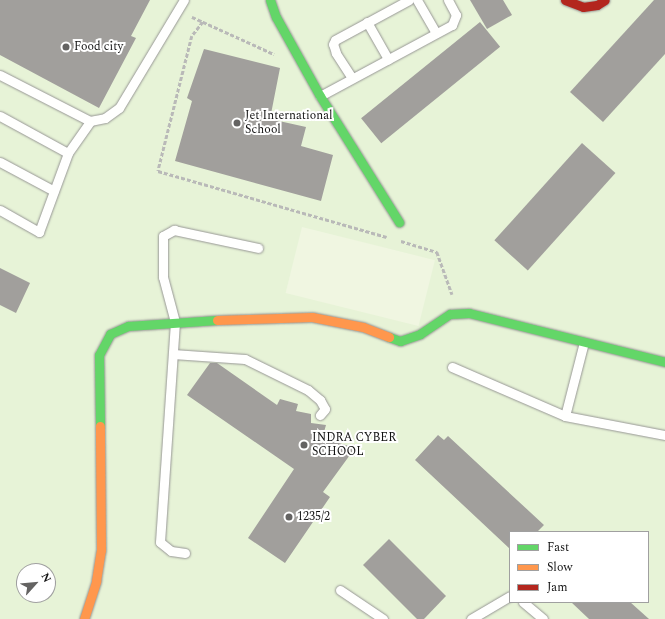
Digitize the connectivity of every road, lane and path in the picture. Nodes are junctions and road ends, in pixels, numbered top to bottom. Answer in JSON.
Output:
{"nodes":[{"id":1,"x":184,"y":0,"type":"edge"},
{"id":2,"x":270,"y":0,"type":"edge"},
{"id":3,"x":409,"y":0,"type":"edge"},
{"id":4,"x":417,"y":0,"type":"edge"},
{"id":5,"x":448,"y":0,"type":"edge"},
{"id":6,"x":565,"y":0,"type":"edge"},
{"id":7,"x":605,"y":0,"type":"edge"},
{"id":8,"x":192,"y":17,"type":"dead end"},
{"id":9,"x":203,"y":22,"type":"junction"},
{"id":10,"x":367,"y":22,"type":"junction"},
{"id":11,"x":436,"y":33,"type":"junction"},
{"id":12,"x":277,"y":56,"type":"dead end"},
{"id":13,"x":388,"y":59,"type":"junction"},
{"id":14,"x":0,"y":75,"type":"edge"},
{"id":15,"x":352,"y":78,"type":"junction"},
{"id":16,"x":320,"y":96,"type":"junction"},
{"id":17,"x":0,"y":116,"type":"edge"},
{"id":18,"x":90,"y":121,"type":"junction"},
{"id":19,"x":68,"y":153,"type":"junction"},
{"id":20,"x":0,"y":162,"type":"edge"},
{"id":21,"x":54,"y":191,"type":"junction"},
{"id":22,"x":0,"y":210,"type":"edge"},
{"id":23,"x":398,"y":222,"type":"dead end"},
{"id":24,"x":392,"y":239,"type":"dead end"},
{"id":25,"x":400,"y":241,"type":"dead end"},
{"id":26,"x":258,"y":248,"type":"dead end"},
{"id":27,"x":458,"y":313,"type":"junction"},
{"id":28,"x":175,"y":322,"type":"junction"},
{"id":29,"x":584,"y":342,"type":"junction"},
{"id":30,"x":173,"y":354,"type":"junction"},
{"id":31,"x":665,"y":362,"type":"edge"},
{"id":32,"x":452,"y":367,"type":"dead end"},
{"id":33,"x":320,"y":415,"type":"dead end"},
{"id":34,"x":565,"y":416,"type":"junction"},
{"id":35,"x":665,"y":435,"type":"edge"},
{"id":36,"x":185,"y":553,"type":"dead end"},
{"id":37,"x":340,"y":590,"type":"dead end"},
{"id":38,"x":509,"y":597,"type":"edge"},
{"id":39,"x":524,"y":603,"type":"edge"},
{"id":40,"x":84,"y":619,"type":"edge"},
{"id":41,"x":383,"y":619,"type":"edge"},
{"id":42,"x":470,"y":619,"type":"edge"},
{"id":43,"x":543,"y":619,"type":"edge"}],
"edges":[{"from":1,"to":18,"type":"lane"},
{"from":2,"to":16,"type":"street"},
{"from":3,"to":10,"type":"lane"},
{"from":4,"to":11,"type":"lane"},
{"from":5,"to":11,"type":"lane"},
{"from":6,"to":7,"type":"street"},
{"from":8,"to":9,"type":"path"},
{"from":9,"to":12,"type":"path"},
{"from":9,"to":24,"type":"path"},
{"from":10,"to":13,"type":"lane"},
{"from":10,"to":15,"type":"lane"},
{"from":11,"to":13,"type":"lane"},
{"from":13,"to":15,"type":"lane"},
{"from":14,"to":18,"type":"lane"},
{"from":15,"to":16,"type":"lane"},
{"from":16,"to":23,"type":"street"},
{"from":17,"to":19,"type":"lane"},
{"from":18,"to":19,"type":"lane"},
{"from":19,"to":21,"type":"lane"},
{"from":20,"to":21,"type":"lane"},
{"from":21,"to":22,"type":"lane"},
{"from":25,"to":27,"type":"path"},
{"from":26,"to":28,"type":"lane"},
{"from":27,"to":28,"type":"street"},
{"from":27,"to":29,"type":"street"},
{"from":28,"to":30,"type":"lane"},
{"from":28,"to":40,"type":"street"},
{"from":29,"to":31,"type":"street"},
{"from":29,"to":34,"type":"lane"},
{"from":30,"to":33,"type":"lane"},
{"from":30,"to":36,"type":"lane"},
{"from":32,"to":34,"type":"lane"},
{"from":34,"to":35,"type":"lane"},
{"from":37,"to":41,"type":"lane"},
{"from":38,"to":42,"type":"lane"},
{"from":39,"to":43,"type":"lane"}]}
